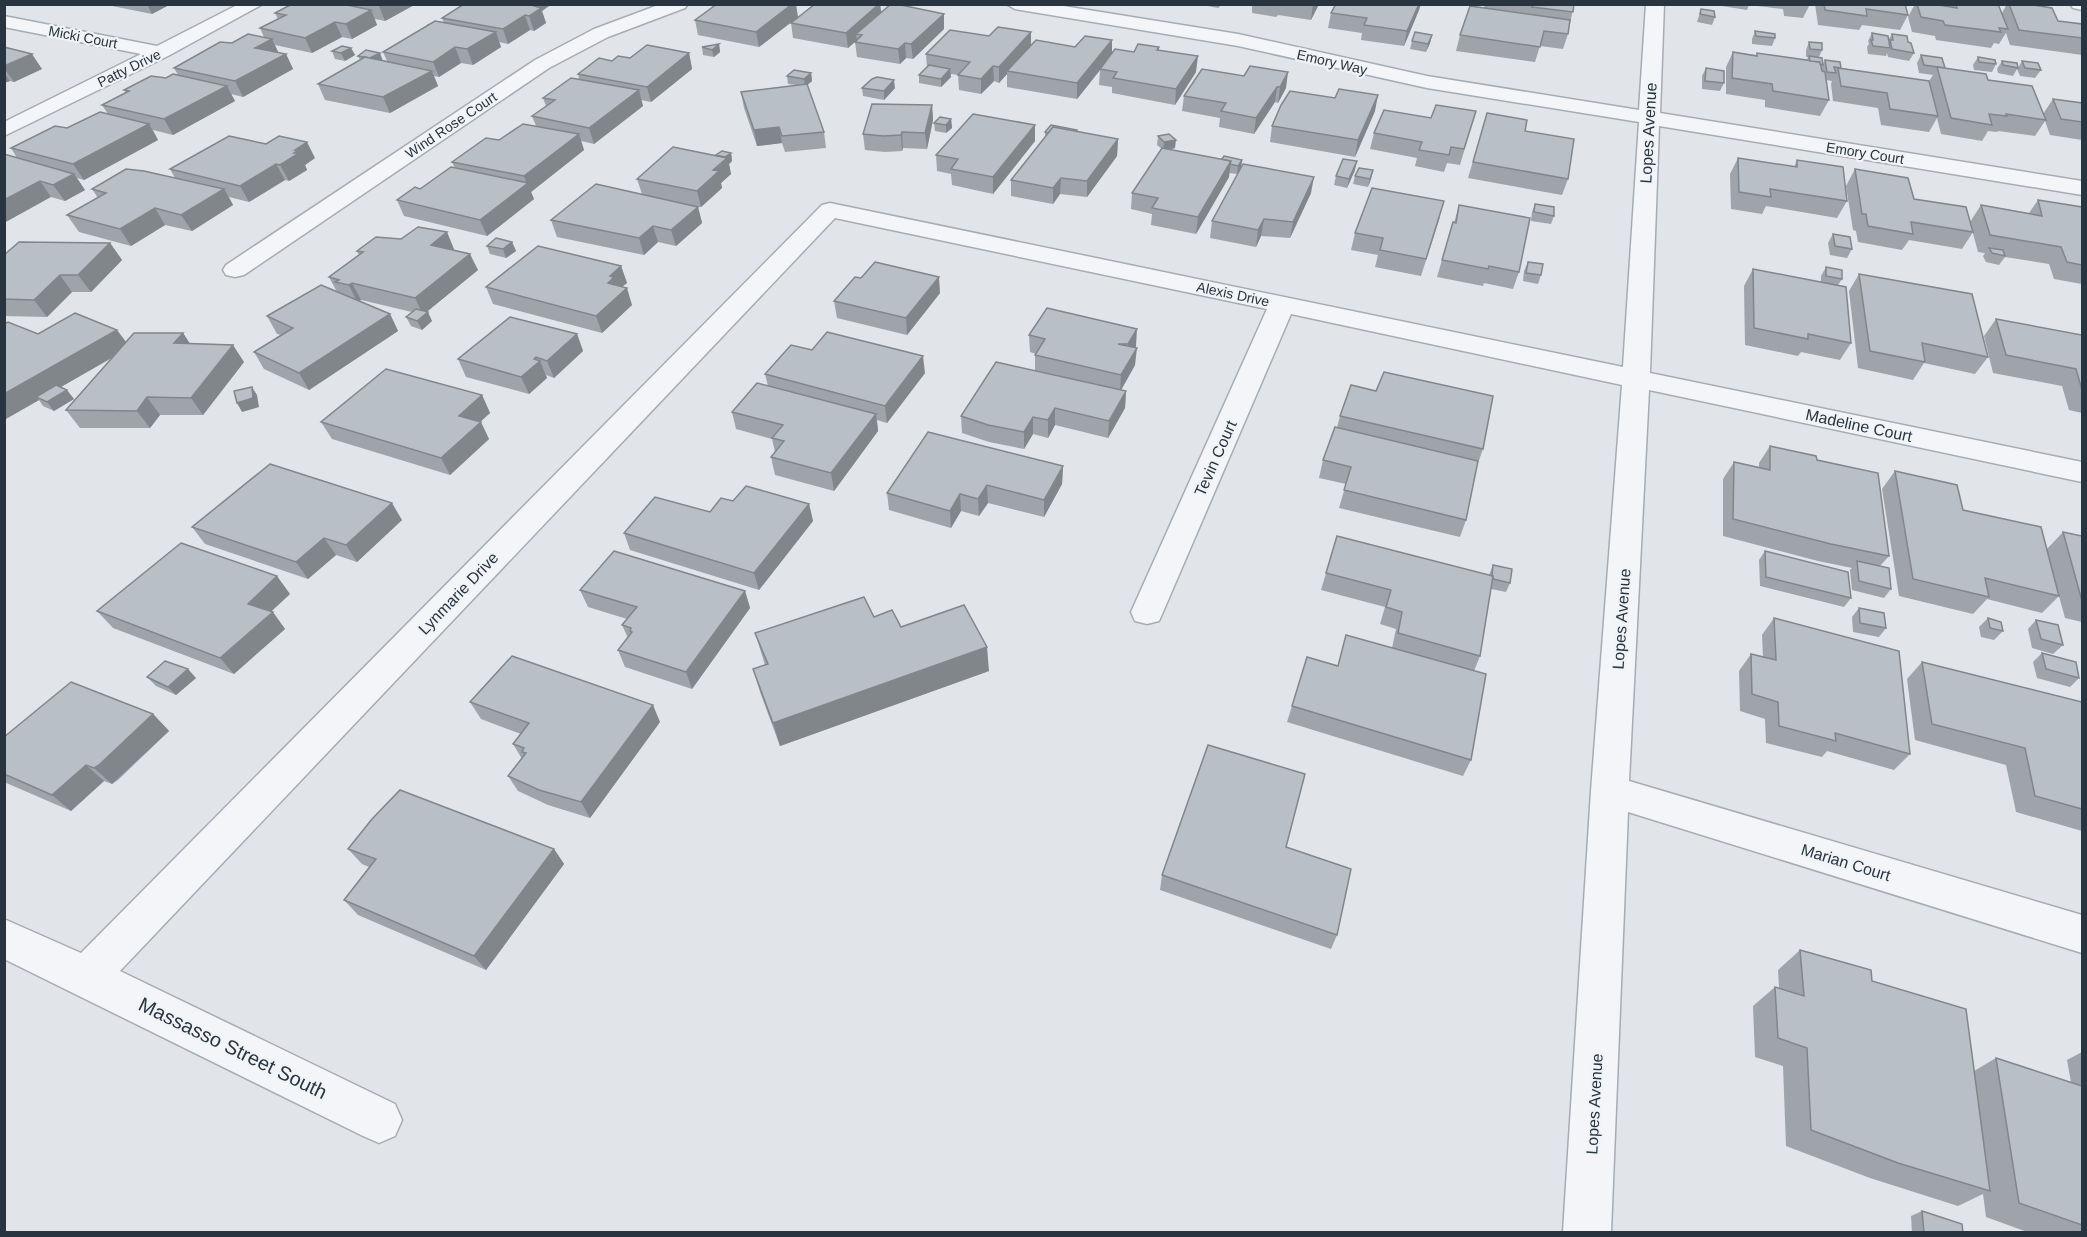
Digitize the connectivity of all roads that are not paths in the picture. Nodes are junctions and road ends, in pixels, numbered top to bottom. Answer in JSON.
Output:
{"nodes":[{"id":1,"x":254,"y":4,"type":"edge"},
{"id":2,"x":679,"y":4,"type":"edge"},
{"id":3,"x":1015,"y":4,"type":"edge"},
{"id":4,"x":1655,"y":4,"type":"edge"},
{"id":5,"x":4,"y":21,"type":"edge"},
{"id":6,"x":161,"y":52,"type":"junction"},
{"id":7,"x":1648,"y":118,"type":"junction"},
{"id":8,"x":4,"y":130,"type":"edge"},
{"id":9,"x":2082,"y":188,"type":"edge"},
{"id":10,"x":830,"y":210,"type":"joint"},
{"id":11,"x":235,"y":270,"type":"dead end"},
{"id":12,"x":1282,"y":305,"type":"junction"},
{"id":13,"x":1636,"y":379,"type":"junction"},
{"id":14,"x":2082,"y":472,"type":"edge"},
{"id":15,"x":1147,"y":612,"type":"dead end"},
{"id":16,"x":1610,"y":791,"type":"junction"},
{"id":17,"x":2082,"y":934,"type":"edge"},
{"id":18,"x":4,"y":938,"type":"edge"},
{"id":19,"x":87,"y":976,"type":"junction"},
{"id":20,"x":380,"y":1120,"type":"dead end"},
{"id":21,"x":1587,"y":1233,"type":"edge"}],
"edges":[{"from":1,"to":6,"type":"street","name":"Patty Drive"},
{"from":2,"to":11,"type":"street","name":"Wind Rose Court"},
{"from":3,"to":7,"type":"street","name":"Emory Way"},
{"from":4,"to":7,"type":"street","name":"Lopes Avenue"},
{"from":5,"to":6,"type":"street","name":"Micki Court"},
{"from":6,"to":8,"type":"street","name":"Patty Drive"},
{"from":7,"to":9,"type":"street","name":"Emory Court"},
{"from":7,"to":13,"type":"street","name":"Lopes Avenue"},
{"from":10,"to":12,"type":"street","name":"Alexis Drive"},
{"from":10,"to":19,"type":"street","name":"Lynmarie Drive"},
{"from":12,"to":13,"type":"street","name":"Alexis Drive"},
{"from":12,"to":15,"type":"street","name":"Tevin Court"},
{"from":13,"to":14,"type":"street","name":"Madeline Court"},
{"from":13,"to":16,"type":"street","name":"Lopes Avenue"},
{"from":16,"to":17,"type":"street","name":"Marian Court"},
{"from":16,"to":21,"type":"street","name":"Lopes Avenue"},
{"from":18,"to":19,"type":"street","name":"Massasso Street South"},
{"from":19,"to":20,"type":"street","name":"Massasso Street South"}]}
